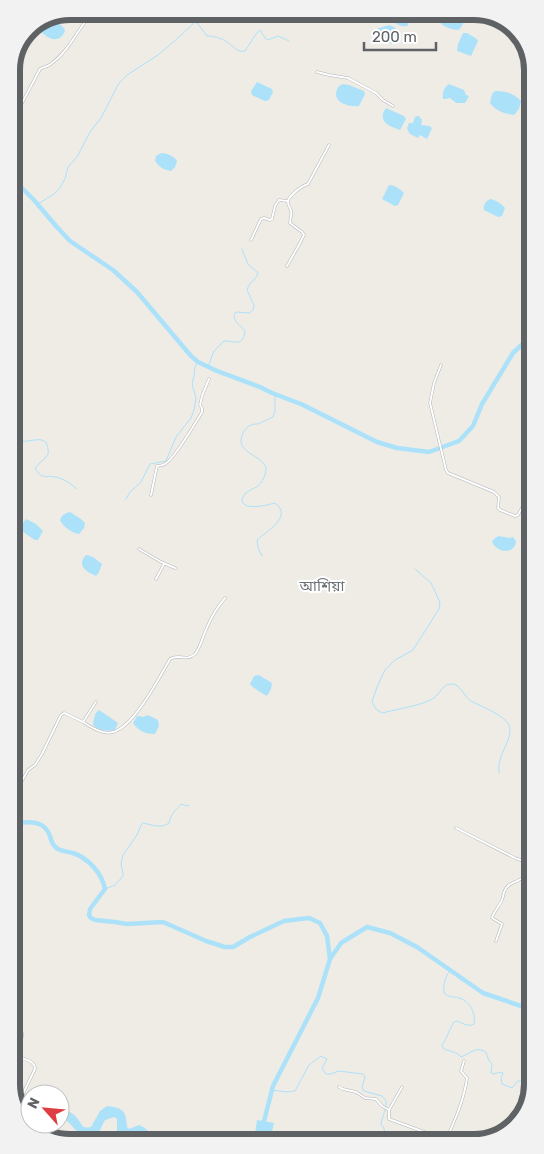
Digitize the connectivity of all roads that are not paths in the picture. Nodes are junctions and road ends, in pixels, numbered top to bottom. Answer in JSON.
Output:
{"nodes":[{"id":1,"x":86,"y":20,"type":"edge"},
{"id":2,"x":317,"y":72,"type":"dead end"},
{"id":3,"x":393,"y":106,"type":"dead end"},
{"id":4,"x":20,"y":107,"type":"edge"},
{"id":5,"x":329,"y":145,"type":"dead end"},
{"id":6,"x":288,"y":201,"type":"junction"},
{"id":7,"x":251,"y":240,"type":"dead end"},
{"id":8,"x":288,"y":266,"type":"dead end"},
{"id":9,"x":441,"y":365,"type":"dead end"},
{"id":10,"x":209,"y":379,"type":"dead end"},
{"id":11,"x":151,"y":495,"type":"dead end"},
{"id":12,"x":524,"y":504,"type":"edge"},
{"id":13,"x":139,"y":549,"type":"dead end"},
{"id":14,"x":164,"y":564,"type":"junction"},
{"id":15,"x":175,"y":568,"type":"dead end"},
{"id":16,"x":156,"y":579,"type":"dead end"},
{"id":17,"x":225,"y":598,"type":"dead end"},
{"id":18,"x":96,"y":702,"type":"dead end"},
{"id":19,"x":83,"y":722,"type":"junction"},
{"id":20,"x":20,"y":784,"type":"edge"},
{"id":21,"x":456,"y":828,"type":"dead end"},
{"id":22,"x":524,"y":861,"type":"edge"},
{"id":23,"x":524,"y":877,"type":"edge"},
{"id":24,"x":496,"y":941,"type":"dead end"},
{"id":25,"x":20,"y":1032,"type":"edge"},
{"id":26,"x":20,"y":1043,"type":"edge"},
{"id":27,"x":20,"y":1057,"type":"edge"},
{"id":28,"x":464,"y":1061,"type":"dead end"},
{"id":29,"x":339,"y":1087,"type":"dead end"},
{"id":30,"x":402,"y":1087,"type":"dead end"},
{"id":31,"x":22,"y":1096,"type":"edge"},
{"id":32,"x":389,"y":1110,"type":"junction"},
{"id":33,"x":430,"y":1134,"type":"edge"},
{"id":34,"x":449,"y":1134,"type":"edge"}],
"edges":[{"from":1,"to":4,"type":"street"},
{"from":2,"to":3,"type":"street"},
{"from":5,"to":6,"type":"street"},
{"from":6,"to":7,"type":"street"},
{"from":6,"to":8,"type":"street"},
{"from":9,"to":12,"type":"street"},
{"from":10,"to":11,"type":"street"},
{"from":13,"to":14,"type":"street"},
{"from":14,"to":15,"type":"street"},
{"from":14,"to":16,"type":"street"},
{"from":17,"to":19,"type":"street"},
{"from":18,"to":19,"type":"street"},
{"from":19,"to":20,"type":"street"},
{"from":21,"to":22,"type":"street"},
{"from":23,"to":24,"type":"street"},
{"from":25,"to":26,"type":"street"},
{"from":27,"to":31,"type":"street"},
{"from":28,"to":34,"type":"street"},
{"from":29,"to":32,"type":"street"},
{"from":30,"to":32,"type":"street"},
{"from":32,"to":33,"type":"street"}]}
